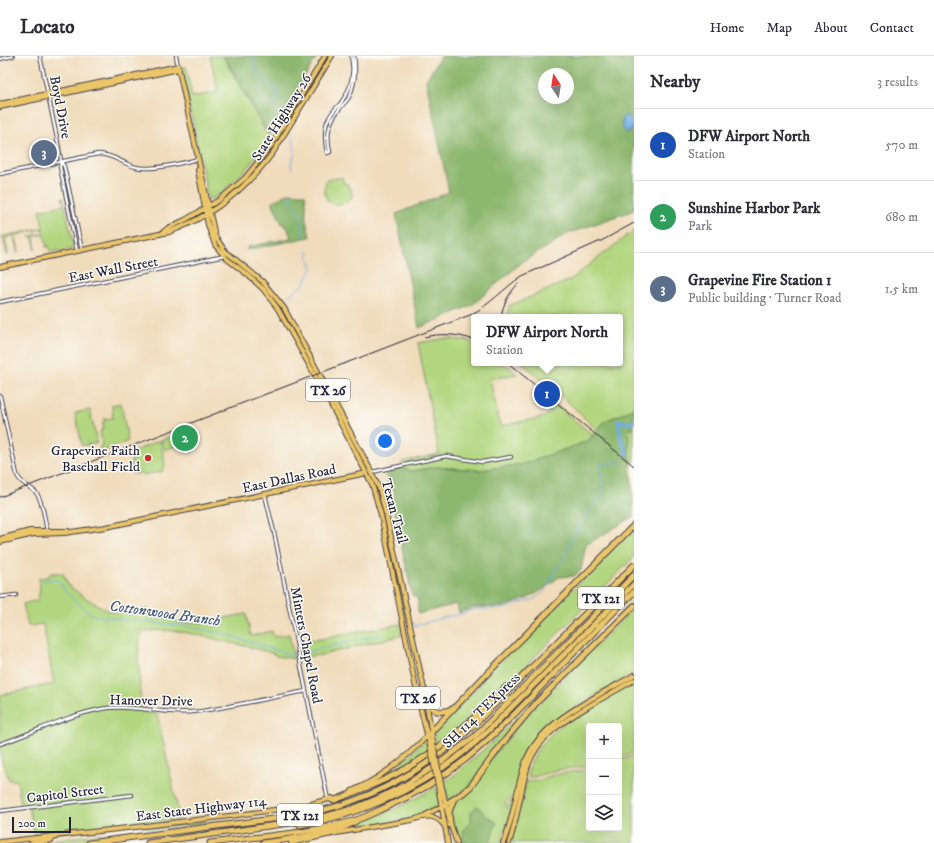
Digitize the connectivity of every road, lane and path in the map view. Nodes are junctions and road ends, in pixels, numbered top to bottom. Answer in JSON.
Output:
{"nodes":[{"id":1,"x":13,"y":56,"type":"edge"},
{"id":2,"x":40,"y":56,"type":"edge"},
{"id":3,"x":176,"y":56,"type":"edge"},
{"id":4,"x":325,"y":56,"type":"edge"},
{"id":5,"x":332,"y":56,"type":"edge"},
{"id":6,"x":352,"y":56,"type":"edge"},
{"id":7,"x":0,"y":59,"type":"edge"},
{"id":8,"x":179,"y":68,"type":"junction"},
{"id":9,"x":49,"y":95,"type":"junction"},
{"id":10,"x":0,"y":104,"type":"edge"},
{"id":11,"x":0,"y":107,"type":"edge"},
{"id":12,"x":292,"y":110,"type":"junction"},
{"id":13,"x":297,"y":114,"type":"junction"},
{"id":14,"x":329,"y":152,"type":"dead end"},
{"id":15,"x":198,"y":159,"type":"junction"},
{"id":16,"x":61,"y":161,"type":"junction"},
{"id":17,"x":0,"y":174,"type":"edge"},
{"id":18,"x":65,"y":190,"type":"junction"},
{"id":19,"x":70,"y":192,"type":"junction"},
{"id":20,"x":66,"y":194,"type":"junction"},
{"id":21,"x":207,"y":200,"type":"junction"},
{"id":22,"x":219,"y":200,"type":"junction"},
{"id":23,"x":219,"y":207,"type":"junction"},
{"id":24,"x":207,"y":208,"type":"junction"},
{"id":25,"x":208,"y":213,"type":"junction"},
{"id":26,"x":211,"y":219,"type":"junction"},
{"id":27,"x":196,"y":220,"type":"junction"},
{"id":28,"x":208,"y":225,"type":"junction"},
{"id":29,"x":163,"y":232,"type":"junction"},
{"id":30,"x":80,"y":251,"type":"junction"},
{"id":31,"x":229,"y":255,"type":"junction"},
{"id":32,"x":224,"y":256,"type":"junction"},
{"id":33,"x":0,"y":267,"type":"edge"},
{"id":34,"x":272,"y":296,"type":"junction"},
{"id":35,"x":0,"y":302,"type":"edge"},
{"id":36,"x":0,"y":396,"type":"edge"},
{"id":37,"x":511,"y":457,"type":"dead end"},
{"id":38,"x":372,"y":472,"type":"junction"},
{"id":39,"x":367,"y":473,"type":"junction"},
{"id":40,"x":265,"y":495,"type":"junction"},
{"id":41,"x":386,"y":514,"type":"junction"},
{"id":42,"x":381,"y":515,"type":"junction"},
{"id":43,"x":634,"y":525,"type":"edge"},
{"id":44,"x":47,"y":532,"type":"junction"},
{"id":45,"x":0,"y":539,"type":"edge"},
{"id":46,"x":0,"y":542,"type":"edge"},
{"id":47,"x":634,"y":562,"type":"edge"},
{"id":48,"x":632,"y":567,"type":"edge"},
{"id":49,"x":398,"y":569,"type":"junction"},
{"id":50,"x":392,"y":570,"type":"junction"},
{"id":51,"x":634,"y":575,"type":"edge"},
{"id":52,"x":634,"y":584,"type":"edge"},
{"id":53,"x":634,"y":592,"type":"edge"},
{"id":54,"x":16,"y":595,"type":"dead end"},
{"id":55,"x":631,"y":597,"type":"edge"},
{"id":56,"x":0,"y":598,"type":"edge"},
{"id":57,"x":399,"y":606,"type":"junction"},
{"id":58,"x":634,"y":606,"type":"edge"},
{"id":59,"x":406,"y":608,"type":"junction"},
{"id":60,"x":410,"y":659,"type":"junction"},
{"id":61,"x":418,"y":662,"type":"junction"},
{"id":62,"x":634,"y":675,"type":"edge"},
{"id":63,"x":634,"y":680,"type":"edge"},
{"id":64,"x":514,"y":685,"type":"junction"},
{"id":65,"x":424,"y":689,"type":"junction"},
{"id":66,"x":306,"y":691,"type":"junction"},
{"id":67,"x":454,"y":708,"type":"junction"},
{"id":68,"x":429,"y":734,"type":"junction"},
{"id":69,"x":0,"y":744,"type":"edge"},
{"id":70,"x":132,"y":795,"type":"dead end"},
{"id":71,"x":454,"y":799,"type":"junction"},
{"id":72,"x":329,"y":800,"type":"junction"},
{"id":73,"x":444,"y":805,"type":"junction"},
{"id":74,"x":0,"y":811,"type":"edge"},
{"id":75,"x":422,"y":817,"type":"junction"},
{"id":76,"x":358,"y":819,"type":"junction"},
{"id":77,"x":450,"y":825,"type":"junction"},
{"id":78,"x":446,"y":829,"type":"junction"},
{"id":79,"x":56,"y":836,"type":"junction"},
{"id":80,"x":3,"y":842,"type":"edge"},
{"id":81,"x":32,"y":843,"type":"edge"},
{"id":82,"x":89,"y":843,"type":"edge"},
{"id":83,"x":148,"y":843,"type":"edge"},
{"id":84,"x":170,"y":843,"type":"edge"},
{"id":85,"x":210,"y":843,"type":"edge"},
{"id":86,"x":263,"y":843,"type":"edge"},
{"id":87,"x":291,"y":843,"type":"edge"},
{"id":88,"x":448,"y":843,"type":"edge"},
{"id":89,"x":457,"y":843,"type":"edge"},
{"id":90,"x":503,"y":843,"type":"edge"},
{"id":91,"x":509,"y":843,"type":"edge"}],
"edges":[{"from":1,"to":7,"type":"street"},
{"from":2,"to":9,"type":"street","name":"Boyd Drive"},
{"from":3,"to":8,"type":"street"},
{"from":4,"to":12,"type":"main road","name":"State Highway 26"},
{"from":5,"to":13,"type":"main road","name":"State Highway 26"},
{"from":6,"to":14,"type":"street"},
{"from":8,"to":9,"type":"main road"},
{"from":8,"to":15,"type":"main road"},
{"from":9,"to":10,"type":"main road"},
{"from":9,"to":11,"type":"main road"},
{"from":9,"to":16,"type":"street","name":"Boyd Drive"},
{"from":12,"to":13,"type":"main road"},
{"from":12,"to":22,"type":"main road","name":"State Highway 26"},
{"from":13,"to":23,"type":"main road","name":"State Highway 26"},
{"from":15,"to":16,"type":"street"},
{"from":15,"to":21,"type":"main road"},
{"from":15,"to":24,"type":"main road"},
{"from":16,"to":17,"type":"street"},
{"from":16,"to":18,"type":"street","name":"Boyd Drive"},
{"from":16,"to":19,"type":"street","name":"Boyd Drive"},
{"from":18,"to":19,"type":"street"},
{"from":18,"to":20,"type":"street","name":"Boyd Drive"},
{"from":19,"to":20,"type":"street"},
{"from":19,"to":30,"type":"street","name":"Boyd Drive"},
{"from":20,"to":30,"type":"street","name":"Boyd Drive"},
{"from":21,"to":22,"type":"main road"},
{"from":21,"to":24,"type":"main road"},
{"from":22,"to":24,"type":"main road","name":"State Highway 26"},
{"from":23,"to":25,"type":"main road","name":"State Highway 26"},
{"from":23,"to":26,"type":"main road"},
{"from":24,"to":25,"type":"main road","name":"Texan Trail","number":"TX 26"},
{"from":24,"to":29,"type":"main road","name":"State Highway 26"},
{"from":25,"to":26,"type":"main road","name":"Texan Trail"},
{"from":25,"to":27,"type":"main road","name":"State Highway 26"},
{"from":25,"to":28,"type":"main road","name":"Texan Trail","number":"TX 26"},
{"from":26,"to":31,"type":"main road","name":"Texan Trail","number":"TX 26"},
{"from":27,"to":28,"type":"main road"},
{"from":27,"to":29,"type":"main road","name":"State Highway 26"},
{"from":28,"to":32,"type":"main road","name":"Texan Trail","number":"TX 26"},
{"from":29,"to":30,"type":"main road","name":"State Highway 26"},
{"from":30,"to":33,"type":"main road","name":"State Highway 26"},
{"from":31,"to":32,"type":"street","name":"East Wall Street"},
{"from":31,"to":34,"type":"main road","name":"Texan Trail","number":"TX 26"},
{"from":32,"to":34,"type":"main road","name":"Texan Trail","number":"TX 26"},
{"from":32,"to":35,"type":"street","name":"East Wall Street"},
{"from":34,"to":38,"type":"main road","name":"Texan Trail","number":"TX 26"},
{"from":34,"to":39,"type":"main road","name":"Texan Trail","number":"TX 26"},
{"from":36,"to":44,"type":"street"},
{"from":37,"to":38,"type":"street","name":"East Dallas Road"},
{"from":38,"to":39,"type":"main road","name":"East Dallas Road"},
{"from":38,"to":41,"type":"main road","name":"Texan Trail","number":"TX 26"},
{"from":39,"to":40,"type":"main road","name":"East Dallas Road"},
{"from":39,"to":42,"type":"main road","name":"Texan Trail","number":"TX 26"},
{"from":40,"to":44,"type":"main road","name":"East Dallas Road"},
{"from":40,"to":66,"type":"street","name":"Minters Chapel Road"},
{"from":41,"to":42,"type":"main road"},
{"from":41,"to":49,"type":"main road","name":"Texan Trail","number":"TX 26"},
{"from":42,"to":50,"type":"main road","name":"Texan Trail","number":"TX 26"},
{"from":43,"to":67,"type":"highway"},
{"from":44,"to":45,"type":"main road","name":"East Dallas Road"},
{"from":44,"to":46,"type":"main road","name":"East Dallas Road"},
{"from":47,"to":48,"type":"highway"},
{"from":48,"to":64,"type":"highway","number":"TX 121"},
{"from":49,"to":50,"type":"main road"},
{"from":49,"to":59,"type":"main road","name":"Texan Trail","number":"TX 26"},
{"from":50,"to":57,"type":"main road","name":"Texan Trail","number":"TX 26"},
{"from":51,"to":83,"type":"highway","name":"SH 114 TEXpress"},
{"from":52,"to":84,"type":"highway","name":"SH 114 TEXpress"},
{"from":53,"to":55,"type":"highway","number":"TX 121"},
{"from":54,"to":56,"type":"street"},
{"from":55,"to":76,"type":"highway","number":"TX 121"},
{"from":57,"to":59,"type":"main road"},
{"from":57,"to":60,"type":"main road","name":"Texan Trail","number":"TX 26"},
{"from":58,"to":71,"type":"highway"},
{"from":59,"to":61,"type":"main road","name":"Texan Trail","number":"TX 26"},
{"from":60,"to":61,"type":"main road"},
{"from":60,"to":68,"type":"main road","name":"Texan Trail","number":"TX 26"},
{"from":61,"to":65,"type":"main road","name":"Texan Trail","number":"TX 26"},
{"from":62,"to":90,"type":"main road"},
{"from":63,"to":91,"type":"main road"},
{"from":64,"to":72,"type":"highway"},
{"from":64,"to":82,"type":"highway","number":"TX 121"},
{"from":65,"to":67,"type":"highway"},
{"from":65,"to":68,"type":"main road","name":"Texan Trail","number":"TX 26"},
{"from":66,"to":69,"type":"street","name":"Hanover Drive"},
{"from":66,"to":72,"type":"street","name":"Minters Chapel Road"},
{"from":67,"to":68,"type":"highway"},
{"from":68,"to":72,"type":"main road","name":"East State Highway 114"},
{"from":68,"to":73,"type":"main road","name":"Texan Trail","number":"TX 26","bridge":true},
{"from":70,"to":74,"type":"street","name":"Capitol Street"},
{"from":71,"to":73,"type":"highway"},
{"from":71,"to":77,"type":"highway"},
{"from":72,"to":79,"type":"main road","name":"East State Highway 114"},
{"from":73,"to":75,"type":"main road"},
{"from":73,"to":77,"type":"main road","name":"Texan Trail"},
{"from":73,"to":78,"type":"main road","name":"Texan Trail"},
{"from":75,"to":78,"type":"main road"},
{"from":75,"to":87,"type":"main road"},
{"from":76,"to":85,"type":"highway","number":"TX 121"},
{"from":76,"to":86,"type":"highway"},
{"from":77,"to":89,"type":"main road","name":"Texan Trail"},
{"from":78,"to":88,"type":"main road","name":"Texan Trail"},
{"from":79,"to":80,"type":"main road","name":"East State Highway 114"},
{"from":79,"to":81,"type":"highway"}]}
